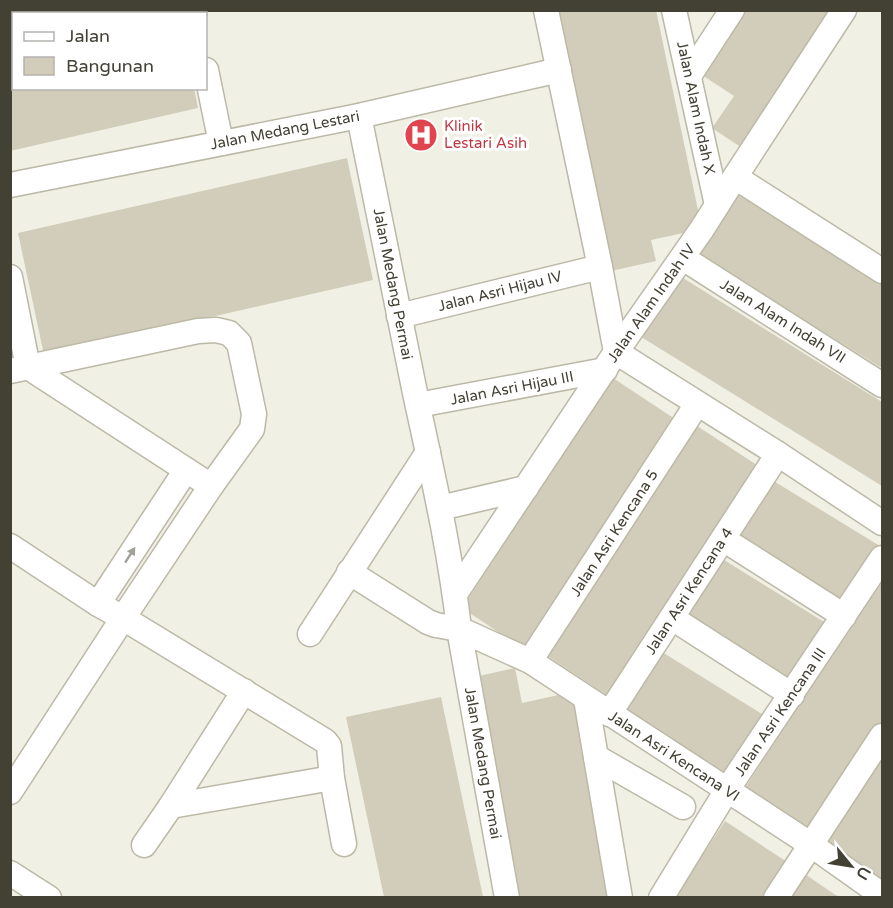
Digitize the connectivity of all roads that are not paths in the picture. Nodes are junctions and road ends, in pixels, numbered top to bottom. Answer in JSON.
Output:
{"nodes":[{"id":1,"x":546,"y":10,"type":"edge"},
{"id":2,"x":674,"y":10,"type":"edge"},
{"id":3,"x":732,"y":10,"type":"edge"},
{"id":4,"x":844,"y":10,"type":"edge"},
{"id":5,"x":559,"y":70,"type":"junction"},
{"id":6,"x":207,"y":75,"type":"edge"},
{"id":7,"x":689,"y":76,"type":"junction"},
{"id":8,"x":359,"y":116,"type":"junction"},
{"id":9,"x":221,"y":143,"type":"junction"},
{"id":10,"x":735,"y":177,"type":"junction"},
{"id":11,"x":10,"y":185,"type":"edge"},
{"id":12,"x":717,"y":205,"type":"junction"},
{"id":13,"x":683,"y":258,"type":"junction"},
{"id":14,"x":600,"y":267,"type":"junction"},
{"id":15,"x":882,"y":271,"type":"edge"},
{"id":16,"x":10,"y":277,"type":"edge"},
{"id":17,"x":399,"y":316,"type":"junction"},
{"id":18,"x":611,"y":361,"type":"junction"},
{"id":19,"x":19,"y":369,"type":"edge"},
{"id":20,"x":882,"y":385,"type":"edge"},
{"id":21,"x":697,"y":404,"type":"junction"},
{"id":22,"x":418,"y":405,"type":"junction"},
{"id":23,"x":428,"y":452,"type":"junction"},
{"id":24,"x":774,"y":461,"type":"junction"},
{"id":25,"x":186,"y":470,"type":"junction"},
{"id":26,"x":211,"y":486,"type":"junction"},
{"id":27,"x":526,"y":488,"type":"junction"},
{"id":28,"x":440,"y":507,"type":"junction"},
{"id":29,"x":882,"y":523,"type":"edge"},
{"id":30,"x":723,"y":539,"type":"junction"},
{"id":31,"x":10,"y":546,"type":"edge"},
{"id":32,"x":882,"y":558,"type":"edge"},
{"id":33,"x":349,"y":572,"type":"junction"},
{"id":34,"x":455,"y":594,"type":"junction"},
{"id":35,"x":98,"y":604,"type":"junction"},
{"id":36,"x":844,"y":616,"type":"junction"},
{"id":37,"x":123,"y":618,"type":"junction"},
{"id":38,"x":672,"y":618,"type":"junction"},
{"id":39,"x":459,"y":629,"type":"junction"},
{"id":40,"x":310,"y":634,"type":"dead end"},
{"id":41,"x":530,"y":661,"type":"junction"},
{"id":42,"x":244,"y":691,"type":"junction"},
{"id":43,"x":792,"y":694,"type":"junction"},
{"id":44,"x":586,"y":699,"type":"junction"},
{"id":45,"x":609,"y":714,"type":"junction"},
{"id":46,"x":882,"y":736,"type":"edge"},
{"id":47,"x":596,"y":757,"type":"junction"},
{"id":48,"x":332,"y":778,"type":"junction"},
{"id":49,"x":727,"y":790,"type":"junction"},
{"id":50,"x":10,"y":792,"type":"edge"},
{"id":51,"x":171,"y":806,"type":"junction"},
{"id":52,"x":683,"y":807,"type":"dead end"},
{"id":53,"x":814,"y":839,"type":"junction"},
{"id":54,"x":344,"y":844,"type":"dead end"},
{"id":55,"x":144,"y":845,"type":"dead end"},
{"id":56,"x":10,"y":873,"type":"edge"},
{"id":57,"x":882,"y":895,"type":"edge"},
{"id":58,"x":49,"y":897,"type":"edge"},
{"id":59,"x":507,"y":897,"type":"edge"},
{"id":60,"x":620,"y":897,"type":"edge"},
{"id":61,"x":661,"y":897,"type":"edge"},
{"id":62,"x":776,"y":897,"type":"edge"}],
"edges":[{"from":1,"to":5,"type":"street"},
{"from":2,"to":7,"type":"street","name":"Jalan Alam Indah X"},
{"from":3,"to":7,"type":"street"},
{"from":4,"to":10,"type":"street","name":"Jalan Alam Indah IV"},
{"from":5,"to":8,"type":"street","name":"Jalan Medang Lestari"},
{"from":5,"to":14,"type":"street"},
{"from":6,"to":9,"type":"street"},
{"from":7,"to":12,"type":"street","name":"Jalan Alam Indah X"},
{"from":8,"to":9,"type":"street","name":"Jalan Medang Lestari"},
{"from":8,"to":17,"type":"street","name":"Jalan Medang Permai"},
{"from":9,"to":11,"type":"street","name":"Jalan Medang Lestari"},
{"from":10,"to":12,"type":"street","name":"Jalan Alam Indah IV"},
{"from":10,"to":15,"type":"street"},
{"from":12,"to":13,"type":"street","name":"Jalan Alam Indah IV"},
{"from":13,"to":18,"type":"street","name":"Jalan Alam Indah IV"},
{"from":13,"to":20,"type":"street","name":"Jalan Alam Indah VII"},
{"from":14,"to":17,"type":"street","name":"Jalan Asri Hijau IV"},
{"from":14,"to":18,"type":"street"},
{"from":16,"to":19,"type":"street"},
{"from":17,"to":22,"type":"street","name":"Jalan Medang Permai"},
{"from":18,"to":21,"type":"street"},
{"from":18,"to":22,"type":"street","name":"Jalan Asri Hijau III"},
{"from":18,"to":27,"type":"street","name":"Jalan Alam Indah IV"},
{"from":19,"to":25,"type":"street"},
{"from":19,"to":26,"type":"street"},
{"from":21,"to":24,"type":"street"},
{"from":21,"to":41,"type":"street","name":"Jalan Asri Kencana 5"},
{"from":22,"to":23,"type":"street","name":"Jalan Medang Permai"},
{"from":23,"to":28,"type":"street","name":"Jalan Medang Permai"},
{"from":23,"to":33,"type":"street"},
{"from":24,"to":29,"type":"street"},
{"from":24,"to":30,"type":"street","name":"Jalan Asri Kencana 4"},
{"from":25,"to":26,"type":"street"},
{"from":35,"to":25,"type":"street","one_way":true},
{"from":26,"to":37,"type":"street"},
{"from":27,"to":28,"type":"street"},
{"from":27,"to":34,"type":"street","name":"Jalan Alam Indah IV"},
{"from":28,"to":34,"type":"street","name":"Jalan Medang Permai"},
{"from":30,"to":36,"type":"street"},
{"from":30,"to":38,"type":"street","name":"Jalan Asri Kencana 4"},
{"from":31,"to":35,"type":"street"},
{"from":32,"to":36,"type":"street","name":"Jalan Asri Kencana III"},
{"from":33,"to":39,"type":"street"},
{"from":33,"to":40,"type":"street"},
{"from":34,"to":39,"type":"street","name":"Jalan Medang Permai"},
{"from":35,"to":37,"type":"street"},
{"from":36,"to":43,"type":"street","name":"Jalan Asri Kencana III"},
{"from":37,"to":42,"type":"street"},
{"from":37,"to":50,"type":"street"},
{"from":38,"to":43,"type":"street"},
{"from":38,"to":45,"type":"street","name":"Jalan Asri Kencana 4"},
{"from":39,"to":41,"type":"street","name":"Jalan Asri Kencana VI"},
{"from":39,"to":59,"type":"street","name":"Jalan Medang Permai"},
{"from":41,"to":44,"type":"street","name":"Jalan Asri Kencana VI"},
{"from":42,"to":48,"type":"street"},
{"from":42,"to":51,"type":"street"},
{"from":43,"to":49,"type":"street","name":"Jalan Asri Kencana III"},
{"from":44,"to":45,"type":"street","name":"Jalan Asri Kencana VI"},
{"from":44,"to":47,"type":"street"},
{"from":45,"to":49,"type":"street","name":"Jalan Asri Kencana VI"},
{"from":46,"to":53,"type":"street"},
{"from":47,"to":52,"type":"street"},
{"from":47,"to":60,"type":"street"},
{"from":48,"to":51,"type":"street"},
{"from":48,"to":54,"type":"street"},
{"from":49,"to":53,"type":"street","name":"Jalan Asri Kencana VI"},
{"from":49,"to":61,"type":"street","name":"Jalan Asri Kencana III"},
{"from":51,"to":55,"type":"street"},
{"from":53,"to":57,"type":"street","name":"Jalan Asri Kencana VI"},
{"from":53,"to":62,"type":"street"},
{"from":56,"to":58,"type":"street"}]}
